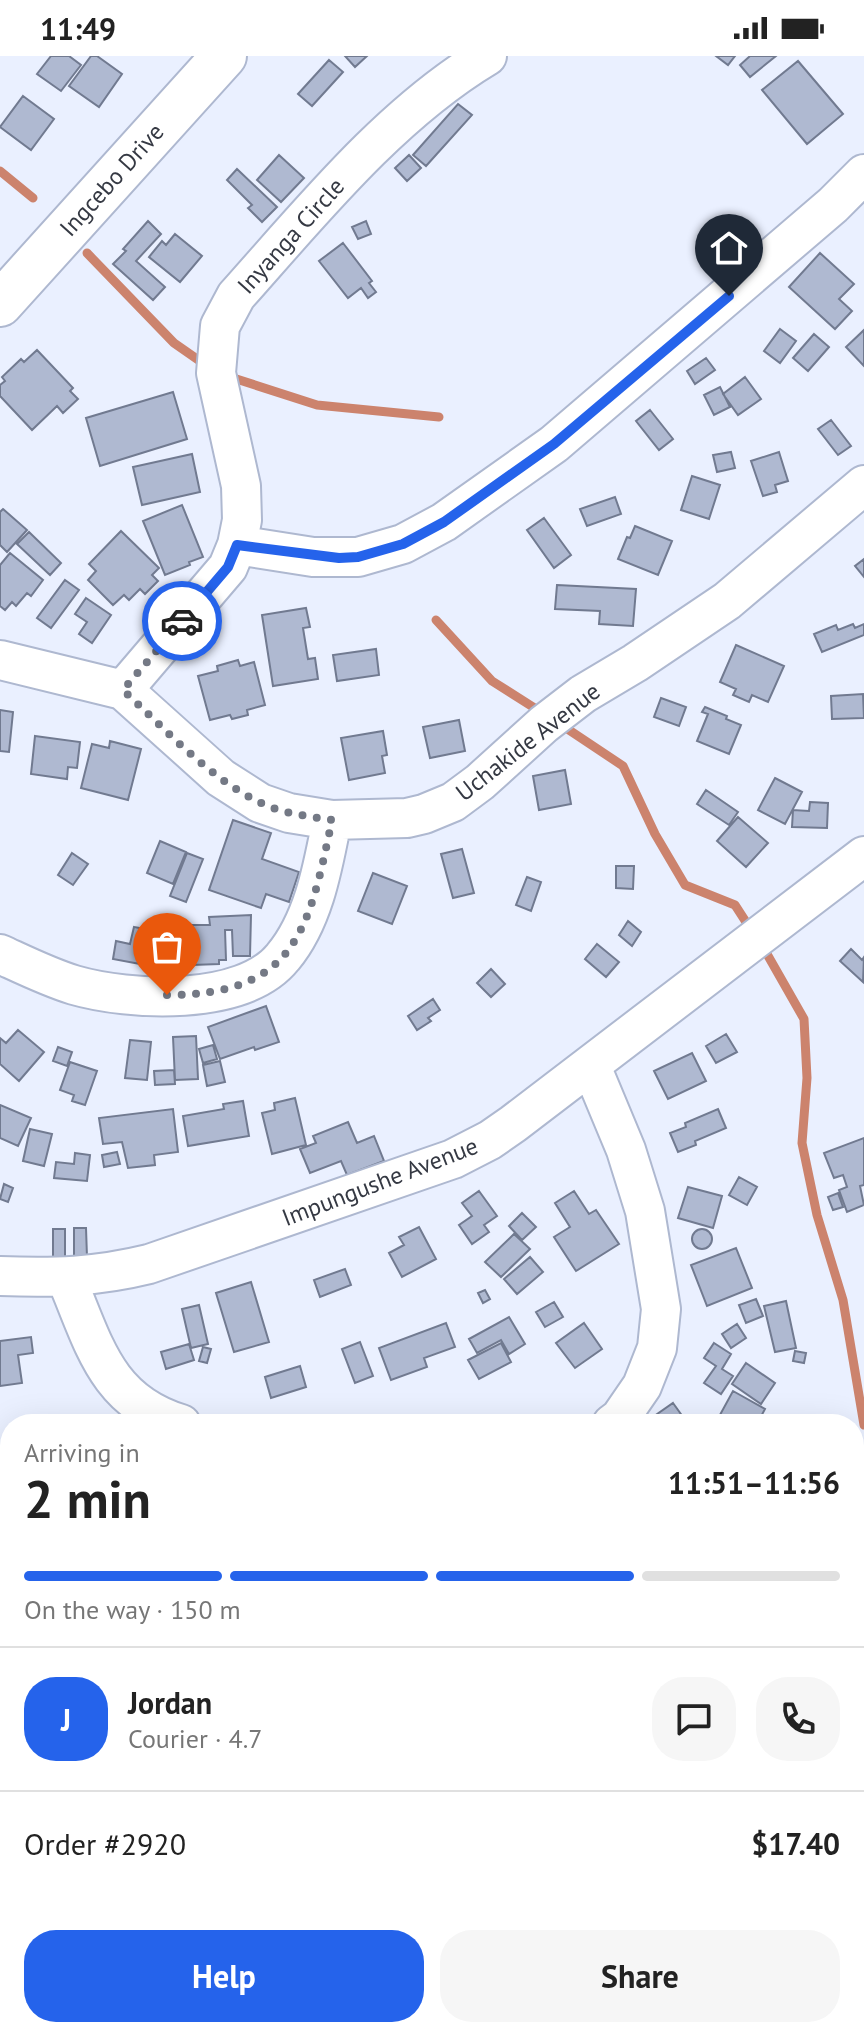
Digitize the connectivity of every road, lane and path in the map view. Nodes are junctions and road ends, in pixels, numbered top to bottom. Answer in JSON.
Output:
{"nodes":[{"id":1,"x":224,"y":56,"type":"edge"},
{"id":2,"x":487,"y":56,"type":"edge"},
{"id":3,"x":864,"y":174,"type":"edge"},
{"id":4,"x":0,"y":304,"type":"edge"},
{"id":5,"x":864,"y":485,"type":"edge"},
{"id":6,"x":237,"y":545,"type":"junction"},
{"id":7,"x":0,"y":660,"type":"edge"},
{"id":8,"x":123,"y":690,"type":"junction"},
{"id":9,"x":332,"y":820,"type":"junction"},
{"id":10,"x":864,"y":856,"type":"edge"},
{"id":11,"x":0,"y":954,"type":"edge"},
{"id":12,"x":591,"y":1066,"type":"junction"},
{"id":13,"x":0,"y":1276,"type":"edge"},
{"id":14,"x":66,"y":1278,"type":"junction"},
{"id":15,"x":155,"y":1414,"type":"edge"},
{"id":16,"x":623,"y":1414,"type":"edge"}],
"edges":[{"from":1,"to":4,"type":"main road","name":"Ingcebo Drive"},
{"from":2,"to":6,"type":"street","name":"Inyanga Circle"},
{"from":3,"to":6,"type":"street"},
{"from":5,"to":9,"type":"street","name":"Uchakide Avenue"},
{"from":6,"to":8,"type":"street","name":"Inyanga Circle"},
{"from":7,"to":8,"type":"street"},
{"from":8,"to":9,"type":"street","name":"Uchakide Avenue"},
{"from":9,"to":11,"type":"street"},
{"from":10,"to":12,"type":"street","name":"Impungushe Avenue"},
{"from":12,"to":14,"type":"street","name":"Impungushe Avenue"},
{"from":12,"to":16,"type":"street"},
{"from":13,"to":14,"type":"street","name":"Impungushe Avenue"},
{"from":14,"to":15,"type":"street"}]}
